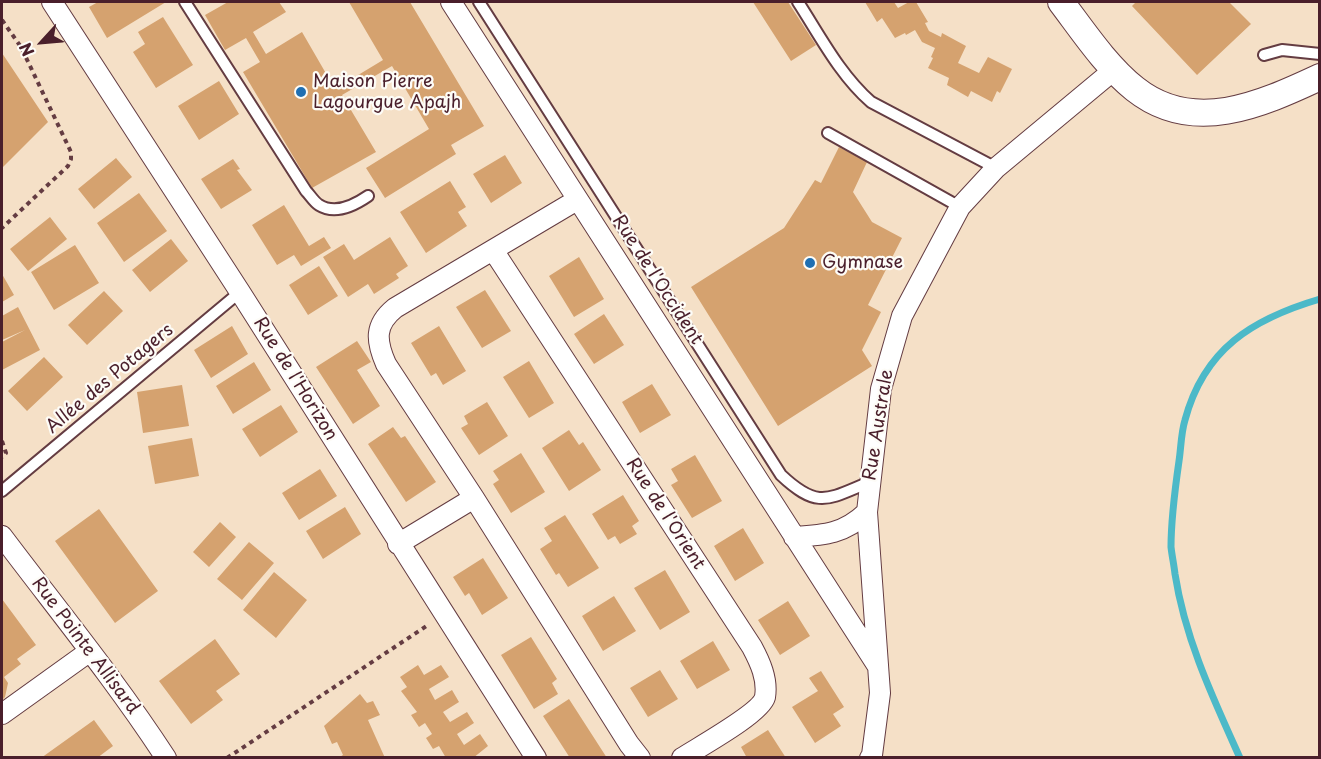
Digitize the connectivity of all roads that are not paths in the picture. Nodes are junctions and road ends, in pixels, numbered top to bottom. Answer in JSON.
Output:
{"nodes":[{"id":1,"x":51,"y":2,"type":"edge"},
{"id":2,"x":185,"y":2,"type":"edge"},
{"id":3,"x":452,"y":2,"type":"edge"},
{"id":4,"x":479,"y":2,"type":"edge"},
{"id":5,"x":798,"y":2,"type":"edge"},
{"id":6,"x":1060,"y":2,"type":"edge"},
{"id":7,"x":1320,"y":54,"type":"edge"},
{"id":8,"x":1264,"y":55,"type":"dead end"},
{"id":9,"x":1115,"y":69,"type":"junction"},
{"id":10,"x":1320,"y":77,"type":"edge"},
{"id":11,"x":828,"y":133,"type":"dead end"},
{"id":12,"x":996,"y":168,"type":"junction"},
{"id":13,"x":368,"y":196,"type":"dead end"},
{"id":14,"x":578,"y":200,"type":"junction"},
{"id":15,"x":960,"y":207,"type":"junction"},
{"id":16,"x":493,"y":250,"type":"junction"},
{"id":17,"x":240,"y":292,"type":"junction"},
{"id":18,"x":870,"y":482,"type":"junction"},
{"id":19,"x":2,"y":491,"type":"edge"},
{"id":20,"x":474,"y":498,"type":"junction"},
{"id":21,"x":867,"y":513,"type":"junction"},
{"id":22,"x":2,"y":536,"type":"edge"},
{"id":23,"x":794,"y":537,"type":"junction"},
{"id":24,"x":398,"y":544,"type":"junction"},
{"id":25,"x":90,"y":651,"type":"junction"},
{"id":26,"x":877,"y":665,"type":"junction"},
{"id":27,"x":2,"y":714,"type":"edge"},
{"id":28,"x":166,"y":758,"type":"edge"},
{"id":29,"x":536,"y":758,"type":"edge"},
{"id":30,"x":640,"y":758,"type":"edge"},
{"id":31,"x":682,"y":758,"type":"edge"},
{"id":32,"x":870,"y":758,"type":"edge"}],
"edges":[{"from":1,"to":17,"type":"street","name":"Rue de l'Horizon"},
{"from":2,"to":13,"type":"lane"},
{"from":3,"to":14,"type":"street","name":"Rue de l'Occident"},
{"from":4,"to":18,"type":"lane","name":"Rue de l'Occident"},
{"from":5,"to":12,"type":"lane"},
{"from":6,"to":9,"type":"street"},
{"from":7,"to":8,"type":"lane"},
{"from":9,"to":10,"type":"street"},
{"from":9,"to":12,"type":"street","name":"Rue Australe"},
{"from":11,"to":15,"type":"lane"},
{"from":12,"to":15,"type":"street","name":"Rue Australe"},
{"from":14,"to":16,"type":"street"},
{"from":14,"to":23,"type":"street","name":"Rue de l'Occident"},
{"from":15,"to":18,"type":"street","name":"Rue Australe"},
{"from":16,"to":20,"type":"street"},
{"from":16,"to":31,"type":"street","name":"Rue de l'Orient"},
{"from":17,"to":19,"type":"lane","name":"Allée des Potagers"},
{"from":17,"to":24,"type":"street","name":"Rue de l'Horizon"},
{"from":18,"to":21,"type":"street","name":"Rue Australe"},
{"from":20,"to":24,"type":"street"},
{"from":20,"to":30,"type":"street"},
{"from":21,"to":23,"type":"street"},
{"from":21,"to":26,"type":"street","name":"Rue Australe"},
{"from":22,"to":25,"type":"street","name":"Rue Pointe Allisard"},
{"from":23,"to":26,"type":"street","name":"Rue de l'Occident"},
{"from":24,"to":29,"type":"street","name":"Rue de l'Horizon"},
{"from":25,"to":27,"type":"street"},
{"from":25,"to":28,"type":"street","name":"Rue Pointe Allisard"},
{"from":26,"to":32,"type":"street","name":"Rue Australe"}]}
